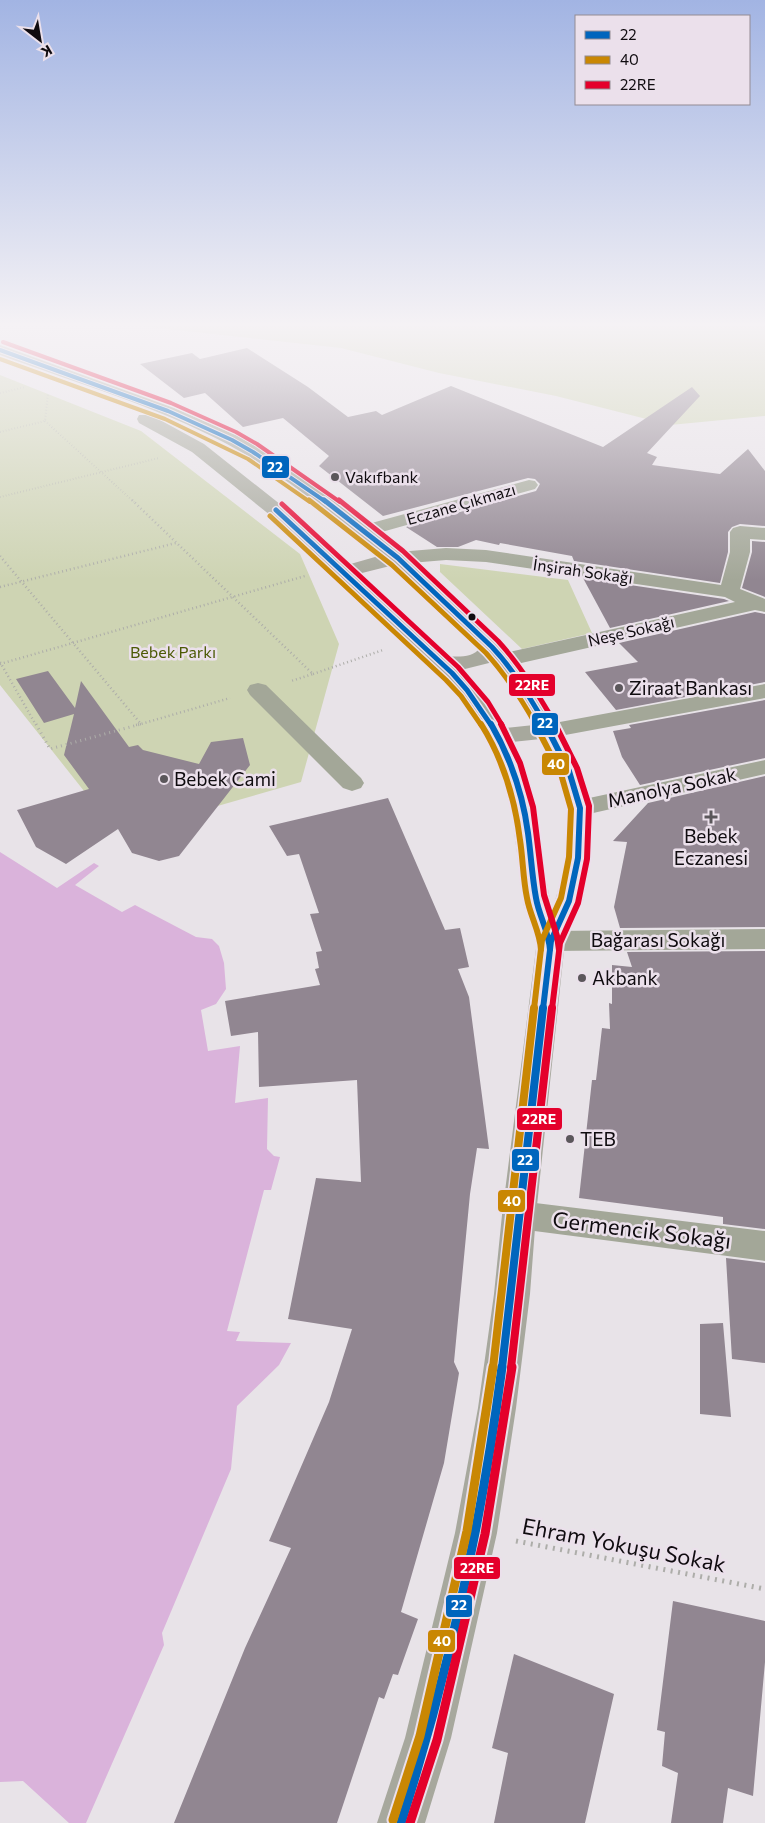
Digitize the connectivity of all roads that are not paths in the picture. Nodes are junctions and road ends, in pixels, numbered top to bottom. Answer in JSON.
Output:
{"nodes":[{"id":1,"x":120,"y":409,"type":"edge"},
{"id":2,"x":164,"y":409,"type":"edge"},
{"id":3,"x":529,"y":485,"type":"dead end"},
{"id":4,"x":332,"y":506,"type":"junction"},
{"id":5,"x":288,"y":520,"type":"junction"},
{"id":6,"x":364,"y":531,"type":"junction"},
{"id":7,"x":765,"y":534,"type":"edge"},
{"id":8,"x":398,"y":558,"type":"junction"},
{"id":9,"x":340,"y":570,"type":"junction"},
{"id":10,"x":729,"y":592,"type":"junction"},
{"id":11,"x":761,"y":604,"type":"edge"},
{"id":12,"x":498,"y":654,"type":"junction"},
{"id":13,"x":440,"y":662,"type":"junction"},
{"id":14,"x":258,"y":690,"type":"road end"},
{"id":15,"x":765,"y":691,"type":"edge"},
{"id":16,"x":549,"y":731,"type":"junction"},
{"id":17,"x":498,"y":736,"type":"junction"},
{"id":18,"x":765,"y":768,"type":"edge"},
{"id":19,"x":352,"y":783,"type":"dead end"},
{"id":20,"x":580,"y":808,"type":"junction"},
{"id":21,"x":765,"y":939,"type":"edge"},
{"id":22,"x":551,"y":941,"type":"junction"},
{"id":23,"x":519,"y":1214,"type":"junction"},
{"id":24,"x":765,"y":1246,"type":"edge"},
{"id":25,"x":401,"y":1823,"type":"edge"}],
"edges":[{"from":1,"to":5,"type":"main road"},
{"from":2,"to":4,"type":"main road"},
{"from":3,"to":6,"type":"street","name":"Eczane Çıkmazı"},
{"from":4,"to":5,"type":"main road"},
{"from":4,"to":6,"type":"main road"},
{"from":5,"to":9,"type":"main road"},
{"from":6,"to":8,"type":"main road"},
{"from":7,"to":10,"type":"street"},
{"from":8,"to":9,"type":"main road"},
{"from":8,"to":10,"type":"street","name":"İnşirah Sokağı"},
{"from":8,"to":12,"type":"main road"},
{"from":9,"to":13,"type":"main road"},
{"from":10,"to":11,"type":"street","name":"İnşirah Sokağı"},
{"from":11,"to":12,"type":"street","name":"Neşe Sokağı"},
{"from":12,"to":13,"type":"main road"},
{"from":12,"to":16,"type":"main road"},
{"from":13,"to":17,"type":"main road"},
{"from":14,"to":19,"type":"street"},
{"from":15,"to":16,"type":"street"},
{"from":16,"to":17,"type":"main road"},
{"from":16,"to":20,"type":"main road"},
{"from":17,"to":22,"type":"main road"},
{"from":18,"to":20,"type":"street","name":"Manolya Sokak"},
{"from":20,"to":22,"type":"main road"},
{"from":21,"to":22,"type":"street","name":"Bağarası Sokağı"},
{"from":22,"to":23,"type":"main road"},
{"from":23,"to":24,"type":"street","name":"Germencik Sokağı"},
{"from":23,"to":25,"type":"main road"}]}
